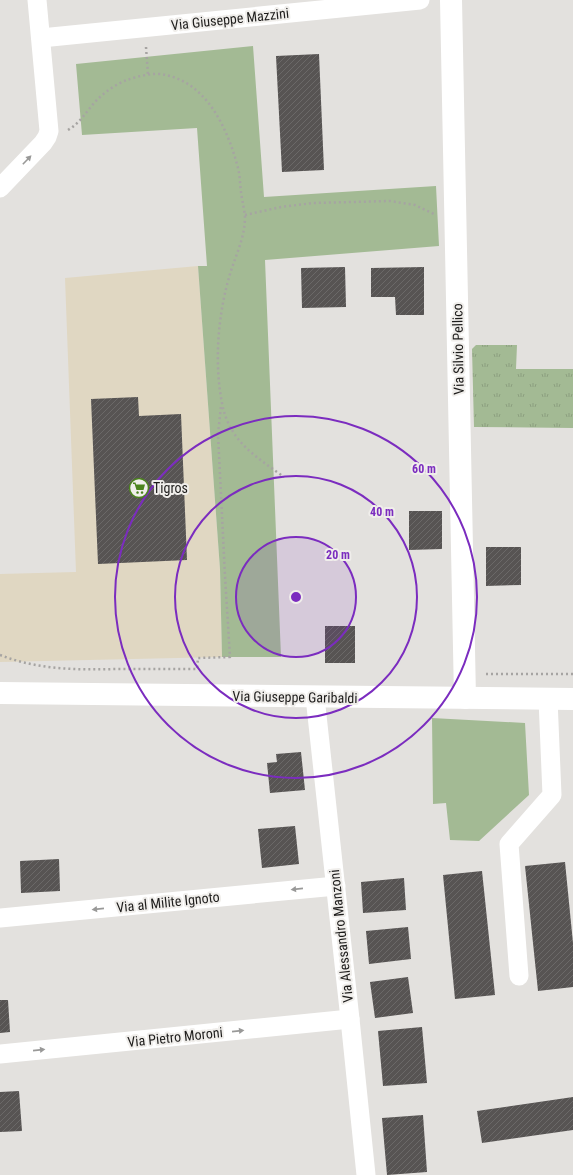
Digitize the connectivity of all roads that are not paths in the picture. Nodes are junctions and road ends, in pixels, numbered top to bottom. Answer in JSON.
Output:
{"nodes":[{"id":1,"x":37,"y":0,"type":"edge"},
{"id":2,"x":420,"y":0,"type":"edge"},
{"id":3,"x":451,"y":0,"type":"edge"},
{"id":4,"x":41,"y":38,"type":"junction"},
{"id":5,"x":0,"y":188,"type":"edge"},
{"id":6,"x":5,"y":691,"type":"edge"},
{"id":7,"x":315,"y":697,"type":"junction"},
{"id":8,"x":466,"y":698,"type":"junction"},
{"id":9,"x":548,"y":699,"type":"junction"},
{"id":10,"x":573,"y":699,"type":"edge"},
{"id":11,"x":336,"y":886,"type":"junction"},
{"id":12,"x":0,"y":918,"type":"edge"},
{"id":13,"x":519,"y":976,"type":"dead end"},
{"id":14,"x":350,"y":1019,"type":"junction"},
{"id":15,"x":0,"y":1054,"type":"edge"},
{"id":16,"x":366,"y":1175,"type":"edge"}],
"edges":[{"from":1,"to":4,"type":"street"},
{"from":2,"to":4,"type":"street","name":"Via Giuseppe Mazzini"},
{"from":3,"to":8,"type":"street","name":"Via Silvio Pellico"},
{"from":5,"to":4,"type":"street","one_way":true},
{"from":6,"to":7,"type":"street","name":"Via Giuseppe Garibaldi"},
{"from":7,"to":8,"type":"street","name":"Via Giuseppe Garibaldi"},
{"from":7,"to":11,"type":"street","name":"Via Alessandro Manzoni"},
{"from":8,"to":9,"type":"street","name":"Via Giuseppe Garibaldi"},
{"from":9,"to":10,"type":"street","name":"Via Giuseppe Garibaldi"},
{"from":9,"to":13,"type":"street"},
{"from":11,"to":12,"type":"street","name":"Via al Milite Ignoto","one_way":true},
{"from":11,"to":14,"type":"street","name":"Via Alessandro Manzoni"},
{"from":15,"to":14,"type":"street","name":"Via Pietro Moroni","one_way":true},
{"from":14,"to":16,"type":"street","name":"Via Alessandro Manzoni"}]}
